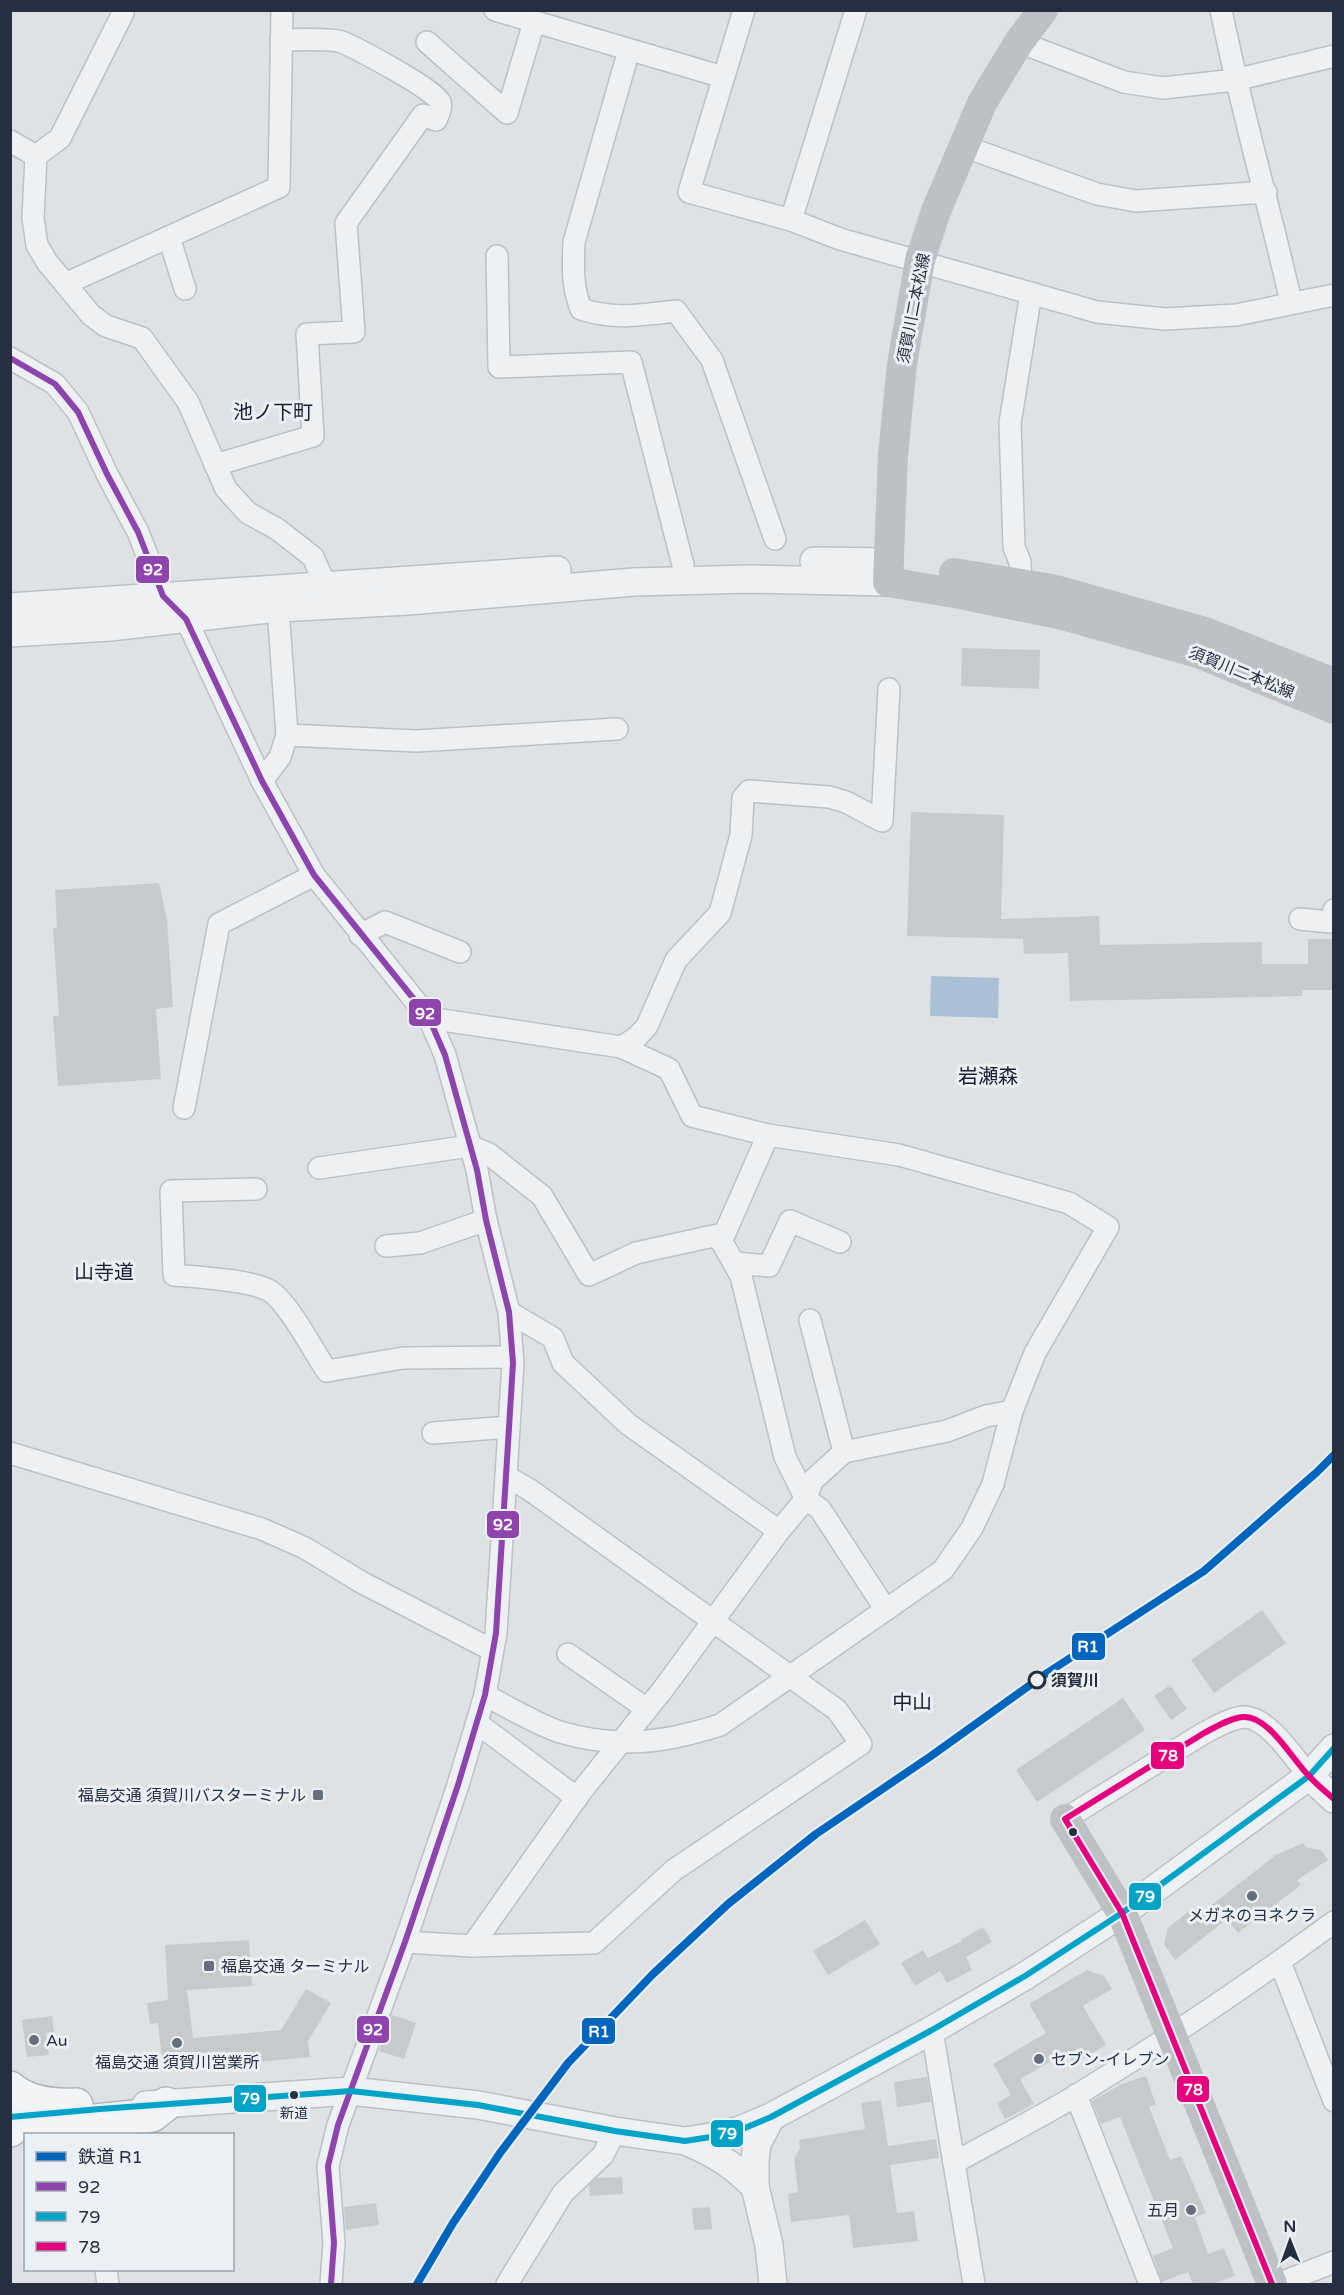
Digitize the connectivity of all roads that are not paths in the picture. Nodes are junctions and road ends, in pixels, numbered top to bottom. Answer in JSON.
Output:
{"nodes":[{"id":1,"x":122,"y":10,"type":"edge"},
{"id":2,"x":282,"y":10,"type":"edge"},
{"id":3,"x":495,"y":10,"type":"edge"},
{"id":4,"x":744,"y":10,"type":"edge"},
{"id":5,"x":856,"y":10,"type":"edge"},
{"id":6,"x":1042,"y":10,"type":"edge"},
{"id":7,"x":1221,"y":10,"type":"edge"},
{"id":8,"x":534,"y":22,"type":"junction"},
{"id":9,"x":282,"y":40,"type":"junction"},
{"id":10,"x":427,"y":42,"type":"dead end"},
{"id":11,"x":1019,"y":42,"type":"junction"},
{"id":12,"x":629,"y":50,"type":"junction"},
{"id":13,"x":1334,"y":56,"type":"edge"},
{"id":14,"x":723,"y":77,"type":"junction"},
{"id":15,"x":1235,"y":80,"type":"junction"},
{"id":16,"x":10,"y":141,"type":"edge"},
{"id":17,"x":963,"y":146,"type":"junction"},
{"id":18,"x":36,"y":156,"type":"junction"},
{"id":19,"x":1266,"y":192,"type":"junction"},
{"id":20,"x":791,"y":220,"type":"junction"},
{"id":21,"x":169,"y":237,"type":"junction"},
{"id":22,"x":497,"y":256,"type":"dead end"},
{"id":23,"x":920,"y":260,"type":"junction"},
{"id":24,"x":65,"y":284,"type":"junction"},
{"id":25,"x":185,"y":289,"type":"dead end"},
{"id":26,"x":1031,"y":293,"type":"junction"},
{"id":27,"x":1334,"y":295,"type":"edge"},
{"id":28,"x":1291,"y":302,"type":"junction"},
{"id":29,"x":10,"y":358,"type":"edge"},
{"id":30,"x":215,"y":465,"type":"junction"},
{"id":31,"x":775,"y":539,"type":"dead end"},
{"id":32,"x":683,"y":565,"type":"junction"},
{"id":33,"x":888,"y":572,"type":"junction"},
{"id":34,"x":1021,"y":584,"type":"junction"},
{"id":35,"x":326,"y":586,"type":"junction"},
{"id":36,"x":163,"y":596,"type":"junction"},
{"id":37,"x":10,"y":607,"type":"edge"},
{"id":38,"x":278,"y":608,"type":"junction"},
{"id":39,"x":186,"y":619,"type":"junction"},
{"id":40,"x":10,"y":623,"type":"edge"},
{"id":41,"x":10,"y":633,"type":"edge"},
{"id":42,"x":1334,"y":684,"type":"edge"},
{"id":43,"x":889,"y":689,"type":"dead end"},
{"id":44,"x":1334,"y":709,"type":"edge"},
{"id":45,"x":618,"y":729,"type":"dead end"},
{"id":46,"x":287,"y":735,"type":"junction"},
{"id":47,"x":262,"y":781,"type":"junction"},
{"id":48,"x":314,"y":874,"type":"junction"},
{"id":49,"x":1334,"y":910,"type":"edge"},
{"id":50,"x":1300,"y":919,"type":"dead end"},
{"id":51,"x":360,"y":935,"type":"junction"},
{"id":52,"x":460,"y":952,"type":"dead end"},
{"id":53,"x":429,"y":1018,"type":"junction"},
{"id":54,"x":621,"y":1047,"type":"junction"},
{"id":55,"x":184,"y":1108,"type":"dead end"},
{"id":56,"x":768,"y":1135,"type":"junction"},
{"id":57,"x":470,"y":1146,"type":"junction"},
{"id":58,"x":319,"y":1168,"type":"dead end"},
{"id":59,"x":256,"y":1189,"type":"dead end"},
{"id":60,"x":486,"y":1220,"type":"junction"},
{"id":61,"x":721,"y":1242,"type":"junction"},
{"id":62,"x":840,"y":1242,"type":"dead end"},
{"id":63,"x":386,"y":1246,"type":"dead end"},
{"id":64,"x":734,"y":1263,"type":"junction"},
{"id":65,"x":509,"y":1312,"type":"junction"},
{"id":66,"x":810,"y":1320,"type":"dead end"},
{"id":67,"x":512,"y":1357,"type":"junction"},
{"id":68,"x":1012,"y":1411,"type":"junction"},
{"id":69,"x":509,"y":1427,"type":"junction"},
{"id":70,"x":434,"y":1433,"type":"dead end"},
{"id":71,"x":844,"y":1452,"type":"junction"},
{"id":72,"x":10,"y":1453,"type":"edge"},
{"id":73,"x":506,"y":1476,"type":"junction"},
{"id":74,"x":806,"y":1498,"type":"junction"},
{"id":75,"x":778,"y":1531,"type":"junction"},
{"id":76,"x":886,"y":1610,"type":"junction"},
{"id":77,"x":713,"y":1622,"type":"junction"},
{"id":78,"x":492,"y":1650,"type":"junction"},
{"id":79,"x":568,"y":1653,"type":"dead end"},
{"id":80,"x":791,"y":1677,"type":"junction"},
{"id":81,"x":484,"y":1695,"type":"junction"},
{"id":82,"x":646,"y":1709,"type":"junction"},
{"id":83,"x":477,"y":1723,"type":"junction"},
{"id":84,"x":621,"y":1742,"type":"junction"},
{"id":85,"x":1334,"y":1748,"type":"edge"},
{"id":86,"x":1309,"y":1776,"type":"junction"},
{"id":87,"x":576,"y":1798,"type":"junction"},
{"id":88,"x":1334,"y":1799,"type":"edge"},
{"id":89,"x":1065,"y":1819,"type":"joint"},
{"id":90,"x":1122,"y":1914,"type":"junction"},
{"id":91,"x":1334,"y":1922,"type":"edge"},
{"id":92,"x":405,"y":1942,"type":"junction"},
{"id":93,"x":472,"y":1946,"type":"junction"},
{"id":94,"x":1280,"y":1962,"type":"junction"},
{"id":95,"x":932,"y":2030,"type":"junction"},
{"id":96,"x":1172,"y":2035,"type":"junction"},
{"id":97,"x":10,"y":2088,"type":"edge"},
{"id":98,"x":351,"y":2091,"type":"junction"},
{"id":99,"x":1076,"y":2095,"type":"junction"},
{"id":100,"x":1334,"y":2101,"type":"edge"},
{"id":101,"x":166,"y":2104,"type":"joint"},
{"id":102,"x":10,"y":2117,"type":"edge"},
{"id":103,"x":771,"y":2117,"type":"junction"},
{"id":104,"x":88,"y":2121,"type":"edge"},
{"id":105,"x":10,"y":2130,"type":"edge"},
{"id":106,"x":615,"y":2131,"type":"junction"},
{"id":107,"x":685,"y":2141,"type":"junction"},
{"id":108,"x":954,"y":2163,"type":"junction"},
{"id":109,"x":755,"y":2187,"type":"junction"},
{"id":110,"x":1334,"y":2262,"type":"edge"},
{"id":111,"x":331,"y":2284,"type":"edge"},
{"id":112,"x":507,"y":2284,"type":"edge"},
{"id":113,"x":773,"y":2284,"type":"edge"},
{"id":114,"x":974,"y":2284,"type":"edge"},
{"id":115,"x":1150,"y":2284,"type":"edge"},
{"id":116,"x":1272,"y":2284,"type":"edge"},
{"id":117,"x":1278,"y":2284,"type":"edge"}],
"edges":[{"from":1,"to":18,"type":"street"},
{"from":2,"to":9,"type":"street"},
{"from":3,"to":8,"type":"street"},
{"from":4,"to":14,"type":"street"},
{"from":5,"to":20,"type":"street"},
{"from":6,"to":11,"type":"main road","name":"須賀川二本松線"},
{"from":7,"to":15,"type":"street"},
{"from":8,"to":10,"type":"street"},
{"from":8,"to":12,"type":"street"},
{"from":9,"to":21,"type":"street"},
{"from":9,"to":30,"type":"street"},
{"from":11,"to":15,"type":"street"},
{"from":11,"to":17,"type":"main road","name":"須賀川二本松線"},
{"from":12,"to":14,"type":"street"},
{"from":12,"to":31,"type":"street"},
{"from":13,"to":15,"type":"street"},
{"from":14,"to":20,"type":"street"},
{"from":15,"to":19,"type":"street"},
{"from":16,"to":18,"type":"street"},
{"from":17,"to":19,"type":"street"},
{"from":17,"to":23,"type":"main road","name":"須賀川二本松線"},
{"from":18,"to":24,"type":"street"},
{"from":19,"to":28,"type":"street"},
{"from":20,"to":23,"type":"street"},
{"from":21,"to":24,"type":"street"},
{"from":21,"to":25,"type":"street"},
{"from":22,"to":32,"type":"street"},
{"from":23,"to":26,"type":"street"},
{"from":23,"to":33,"type":"main road","name":"須賀川二本松線"},
{"from":24,"to":30,"type":"street"},
{"from":26,"to":28,"type":"street"},
{"from":26,"to":34,"type":"street"},
{"from":27,"to":28,"type":"street"},
{"from":29,"to":36,"type":"street"},
{"from":30,"to":35,"type":"street"},
{"from":32,"to":33,"type":"street"},
{"from":32,"to":35,"type":"street"},
{"from":33,"to":34,"type":"main road","name":"須賀川二本松線"},
{"from":33,"to":38,"type":"street"},
{"from":33,"to":44,"type":"main road","name":"須賀川二本松線"},
{"from":34,"to":42,"type":"main road","name":"須賀川二本松線"},
{"from":35,"to":36,"type":"street"},
{"from":36,"to":37,"type":"street"},
{"from":36,"to":39,"type":"street"},
{"from":38,"to":39,"type":"street"},
{"from":38,"to":46,"type":"street"},
{"from":39,"to":40,"type":"street"},
{"from":39,"to":41,"type":"street"},
{"from":39,"to":47,"type":"street"},
{"from":43,"to":54,"type":"street"},
{"from":45,"to":46,"type":"street"},
{"from":46,"to":47,"type":"street"},
{"from":47,"to":48,"type":"street"},
{"from":48,"to":51,"type":"street"},
{"from":48,"to":55,"type":"street"},
{"from":49,"to":50,"type":"street"},
{"from":51,"to":52,"type":"street"},
{"from":51,"to":53,"type":"street"},
{"from":53,"to":54,"type":"street"},
{"from":53,"to":57,"type":"street"},
{"from":54,"to":56,"type":"street"},
{"from":56,"to":61,"type":"street"},
{"from":56,"to":68,"type":"street"},
{"from":57,"to":58,"type":"street"},
{"from":57,"to":60,"type":"street"},
{"from":57,"to":61,"type":"street"},
{"from":59,"to":67,"type":"street"},
{"from":60,"to":63,"type":"street"},
{"from":60,"to":65,"type":"street"},
{"from":61,"to":64,"type":"street"},
{"from":62,"to":64,"type":"street"},
{"from":64,"to":74,"type":"street"},
{"from":65,"to":67,"type":"street"},
{"from":65,"to":75,"type":"street"},
{"from":66,"to":71,"type":"street"},
{"from":67,"to":69,"type":"street"},
{"from":68,"to":71,"type":"street"},
{"from":68,"to":76,"type":"street"},
{"from":69,"to":70,"type":"street"},
{"from":69,"to":73,"type":"street"},
{"from":71,"to":74,"type":"street"},
{"from":72,"to":78,"type":"street"},
{"from":73,"to":77,"type":"street"},
{"from":73,"to":78,"type":"street"},
{"from":74,"to":75,"type":"street"},
{"from":74,"to":76,"type":"street"},
{"from":75,"to":77,"type":"street"},
{"from":76,"to":80,"type":"street"},
{"from":77,"to":80,"type":"street"},
{"from":77,"to":82,"type":"street"},
{"from":78,"to":81,"type":"street"},
{"from":79,"to":82,"type":"street"},
{"from":80,"to":84,"type":"street"},
{"from":80,"to":93,"type":"street"},
{"from":81,"to":83,"type":"street"},
{"from":81,"to":84,"type":"street"},
{"from":82,"to":84,"type":"street"},
{"from":83,"to":87,"type":"street"},
{"from":83,"to":92,"type":"street"},
{"from":84,"to":87,"type":"street"},
{"from":85,"to":86,"type":"street"},
{"from":86,"to":88,"type":"street"},
{"from":86,"to":89,"type":"street"},
{"from":86,"to":90,"type":"street"},
{"from":87,"to":93,"type":"street"},
{"from":89,"to":90,"type":"main road"},
{"from":90,"to":95,"type":"street"},
{"from":90,"to":96,"type":"main road"},
{"from":91,"to":94,"type":"street"},
{"from":92,"to":93,"type":"street"},
{"from":92,"to":98,"type":"street"},
{"from":94,"to":96,"type":"street"},
{"from":94,"to":100,"type":"street"},
{"from":95,"to":103,"type":"street"},
{"from":95,"to":108,"type":"street"},
{"from":96,"to":99,"type":"street"},
{"from":96,"to":116,"type":"main road"},
{"from":97,"to":104,"type":"highway"},
{"from":98,"to":101,"type":"street"},
{"from":98,"to":106,"type":"street"},
{"from":98,"to":111,"type":"street"},
{"from":99,"to":108,"type":"street"},
{"from":99,"to":115,"type":"street"},
{"from":101,"to":104,"type":"highway"},
{"from":102,"to":104,"type":"street"},
{"from":103,"to":107,"type":"street"},
{"from":103,"to":109,"type":"street"},
{"from":104,"to":105,"type":"highway"},
{"from":106,"to":107,"type":"street"},
{"from":106,"to":112,"type":"street"},
{"from":107,"to":109,"type":"street"},
{"from":108,"to":114,"type":"street"},
{"from":109,"to":113,"type":"street"},
{"from":110,"to":117,"type":"street"}]}
